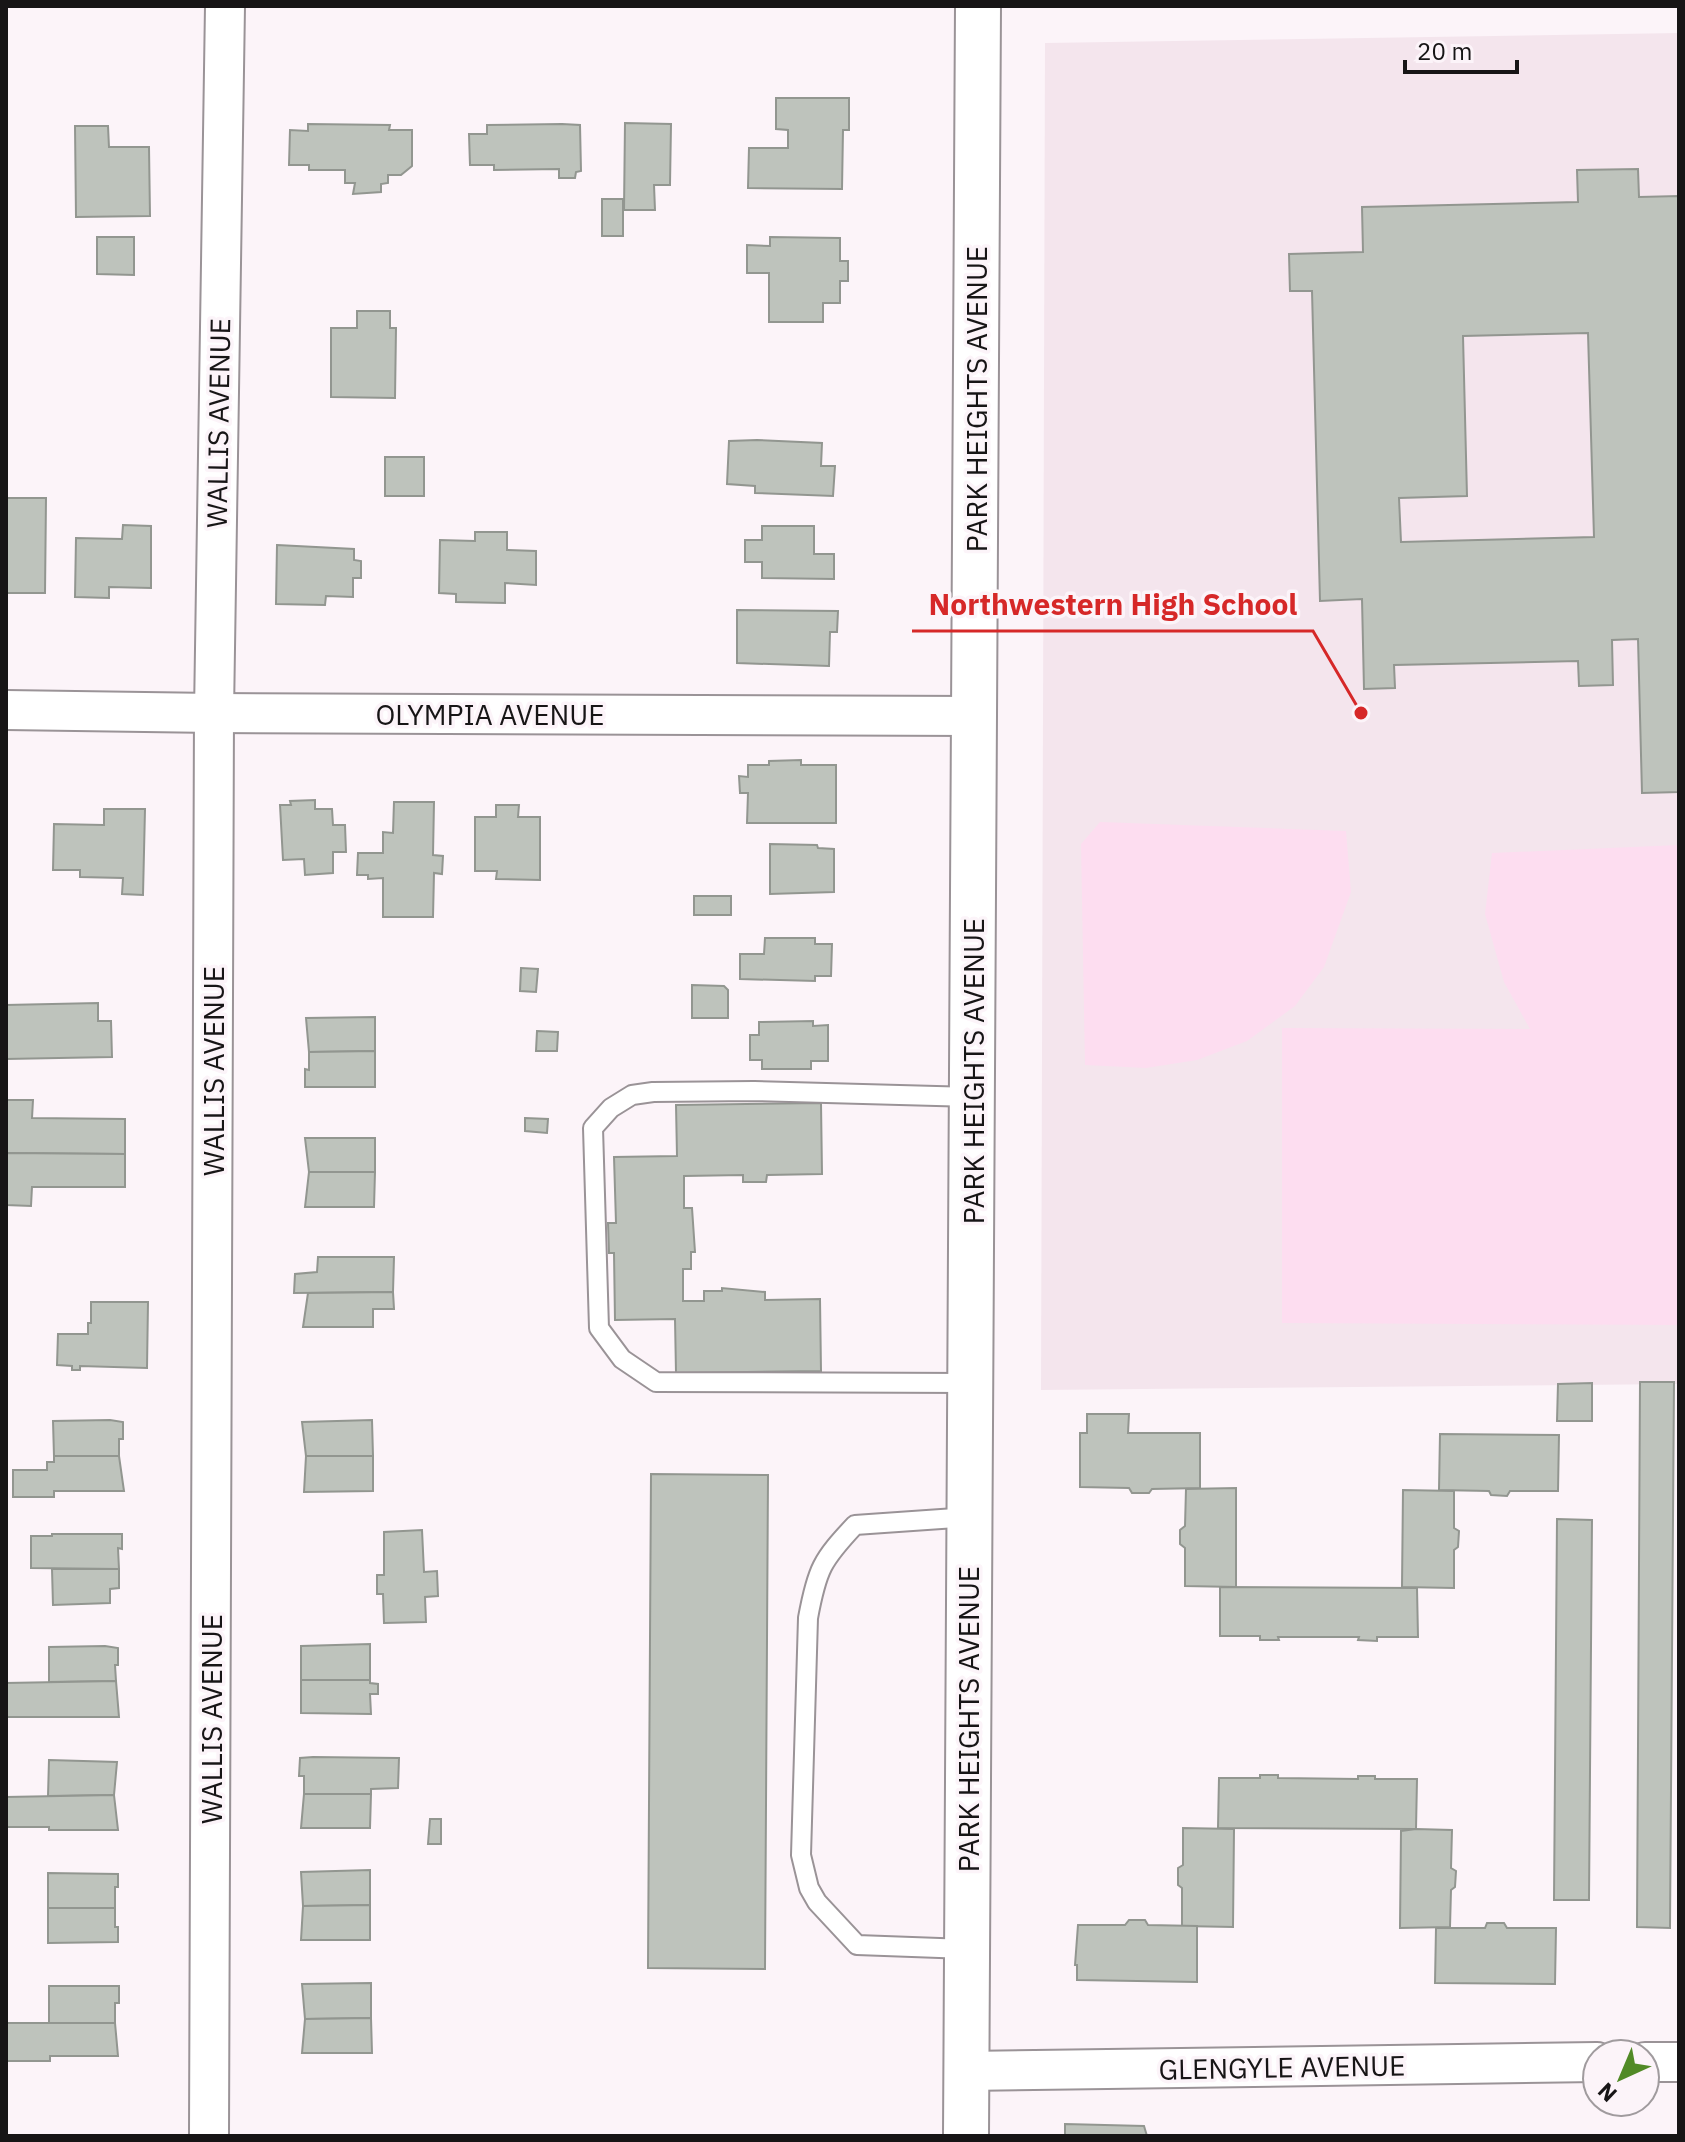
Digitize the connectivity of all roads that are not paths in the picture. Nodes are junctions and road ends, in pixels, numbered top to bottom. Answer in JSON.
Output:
{"nodes":[{"id":1,"x":225,"y":6,"type":"edge"},
{"id":2,"x":978,"y":6,"type":"edge"},
{"id":3,"x":6,"y":710,"type":"edge"},
{"id":4,"x":214,"y":713,"type":"junction"},
{"id":5,"x":975,"y":716,"type":"junction"},
{"id":6,"x":973,"y":1097,"type":"junction"},
{"id":7,"x":971,"y":1383,"type":"junction"},
{"id":8,"x":970,"y":1517,"type":"junction"},
{"id":9,"x":967,"y":1949,"type":"junction"},
{"id":10,"x":1581,"y":2062,"type":"edge"},
{"id":11,"x":966,"y":2071,"type":"junction"},
{"id":12,"x":209,"y":2136,"type":"edge"},
{"id":13,"x":966,"y":2136,"type":"edge"}],
"edges":[{"from":1,"to":4,"type":"street","name":"WALLIS AVENUE"},
{"from":2,"to":5,"type":"main road","name":"PARK HEIGHTS AVENUE"},
{"from":3,"to":4,"type":"street","name":"OLYMPIA AVENUE"},
{"from":4,"to":5,"type":"street","name":"OLYMPIA AVENUE"},
{"from":4,"to":12,"type":"street","name":"WALLIS AVENUE"},
{"from":5,"to":6,"type":"main road","name":"PARK HEIGHTS AVENUE"},
{"from":6,"to":7,"type":"main road","name":"PARK HEIGHTS AVENUE"},
{"from":6,"to":7,"type":"lane"},
{"from":7,"to":8,"type":"main road","name":"PARK HEIGHTS AVENUE"},
{"from":8,"to":9,"type":"main road","name":"PARK HEIGHTS AVENUE"},
{"from":8,"to":9,"type":"lane"},
{"from":9,"to":11,"type":"main road","name":"PARK HEIGHTS AVENUE"},
{"from":10,"to":11,"type":"street","name":"GLENGYLE AVENUE"},
{"from":11,"to":13,"type":"main road","name":"PARK HEIGHTS AVENUE"}]}
